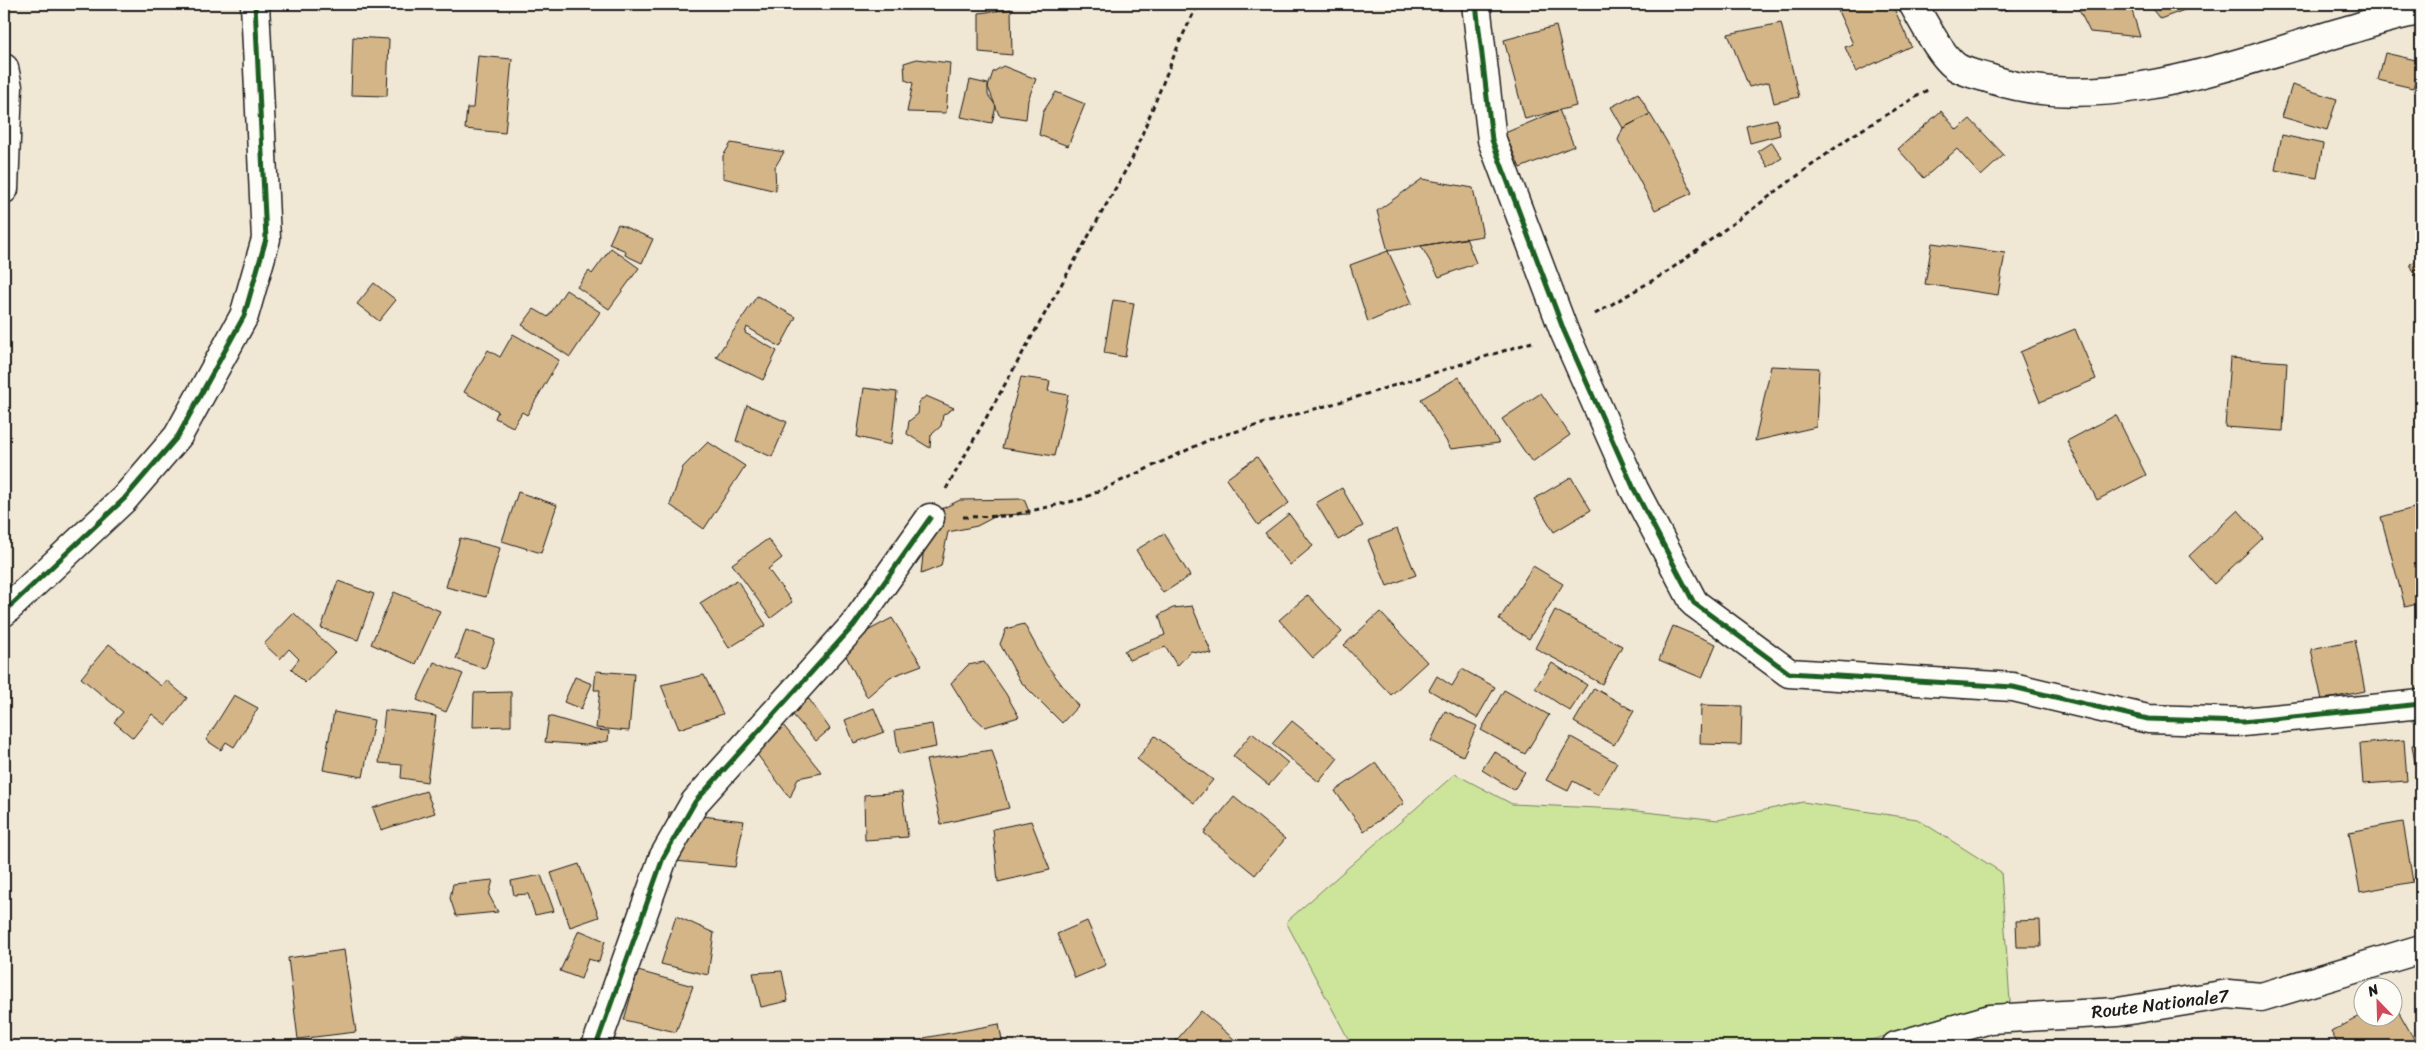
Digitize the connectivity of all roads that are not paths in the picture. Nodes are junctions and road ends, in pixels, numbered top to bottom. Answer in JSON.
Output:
{"nodes":[{"id":1,"x":255,"y":4,"type":"edge"},
{"id":2,"x":1476,"y":4,"type":"edge"},
{"id":3,"x":1913,"y":4,"type":"edge"},
{"id":4,"x":2421,"y":10,"type":"edge"},
{"id":5,"x":4,"y":68,"type":"edge"},
{"id":6,"x":4,"y":189,"type":"edge"},
{"id":7,"x":930,"y":518,"type":"road end"},
{"id":8,"x":4,"y":612,"type":"edge"},
{"id":9,"x":2421,"y":704,"type":"edge"},
{"id":10,"x":2421,"y":949,"type":"edge"},
{"id":11,"x":596,"y":1046,"type":"edge"},
{"id":12,"x":1896,"y":1046,"type":"edge"}],
"edges":[{"from":1,"to":8,"type":"street"},
{"from":2,"to":9,"type":"street"},
{"from":3,"to":4,"type":"street"},
{"from":5,"to":6,"type":"street"},
{"from":7,"to":11,"type":"street"},
{"from":10,"to":12,"type":"street","name":"Route Nationale7"}]}
